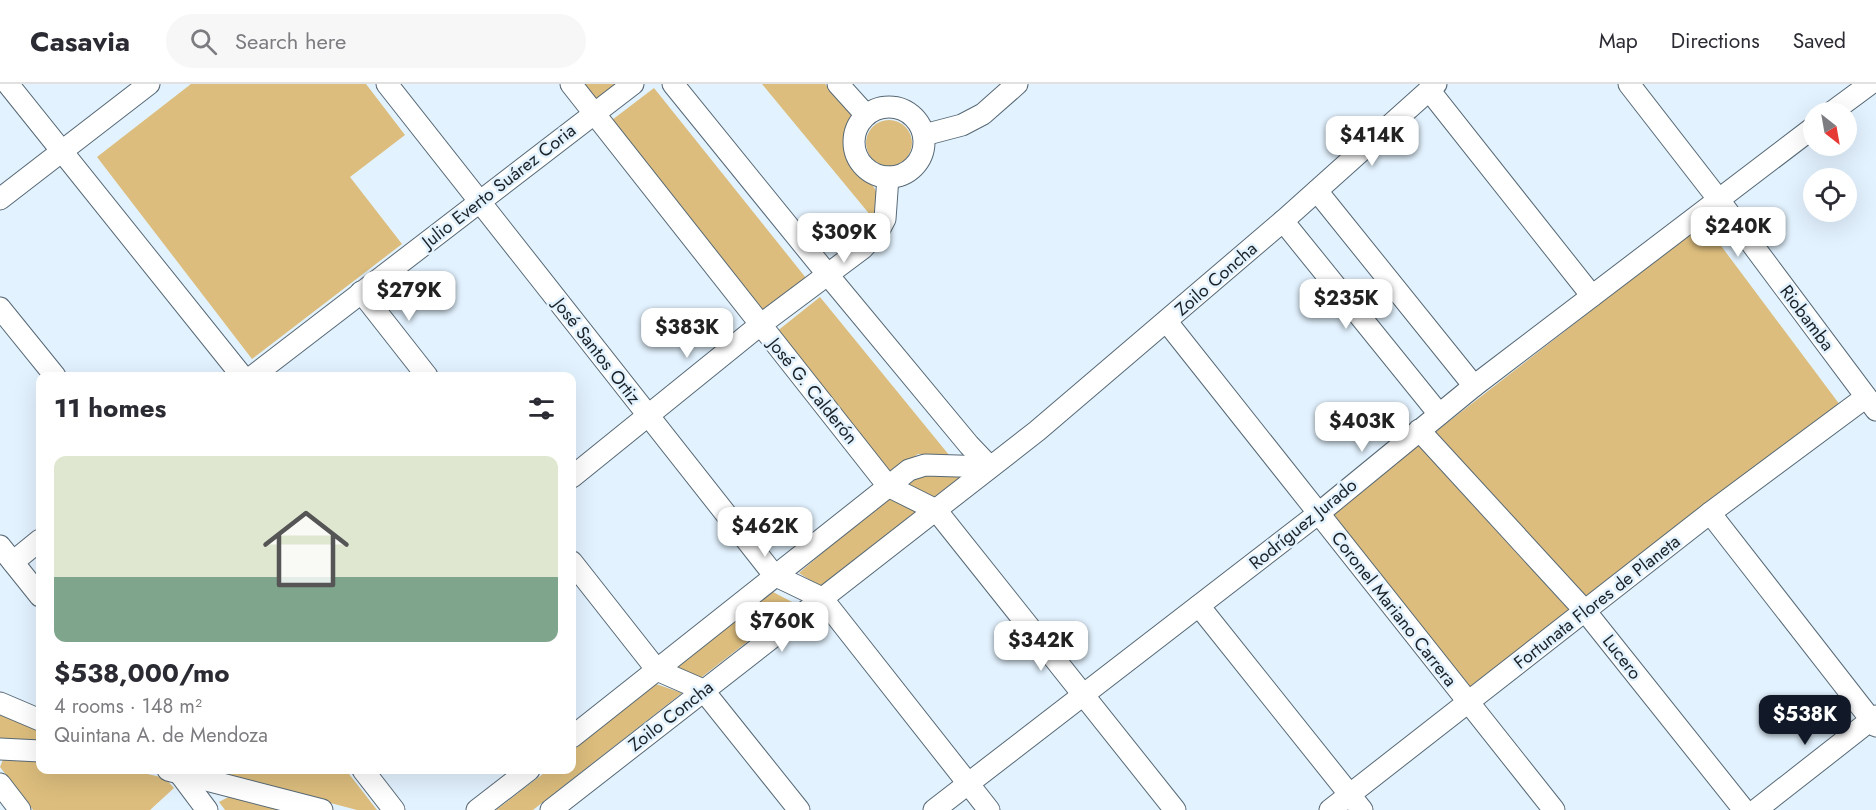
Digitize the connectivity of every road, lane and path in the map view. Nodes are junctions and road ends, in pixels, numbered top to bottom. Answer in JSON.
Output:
{"nodes":[{"id":1,"x":8,"y":84,"type":"edge"},
{"id":2,"x":148,"y":84,"type":"edge"},
{"id":3,"x":387,"y":84,"type":"edge"},
{"id":4,"x":571,"y":84,"type":"edge"},
{"id":5,"x":633,"y":84,"type":"edge"},
{"id":6,"x":673,"y":84,"type":"edge"},
{"id":7,"x":838,"y":84,"type":"edge"},
{"id":8,"x":1017,"y":84,"type":"edge"},
{"id":9,"x":1629,"y":84,"type":"edge"},
{"id":10,"x":1870,"y":84,"type":"edge"},
{"id":11,"x":1433,"y":87,"type":"edge"},
{"id":12,"x":1846,"y":102,"type":"edge"},
{"id":13,"x":594,"y":112,"type":"junction"},
{"id":14,"x":866,"y":115,"type":"junction"},
{"id":15,"x":924,"y":135,"type":"junction"},
{"id":16,"x":1803,"y":135,"type":"edge"},
{"id":17,"x":62,"y":150,"type":"junction"},
{"id":18,"x":888,"y":177,"type":"junction"},
{"id":19,"x":1317,"y":191,"type":"junction"},
{"id":20,"x":0,"y":199,"type":"edge"},
{"id":21,"x":1719,"y":200,"type":"junction"},
{"id":22,"x":480,"y":201,"type":"junction"},
{"id":23,"x":1283,"y":222,"type":"junction"},
{"id":24,"x":828,"y":275,"type":"junction"},
{"id":25,"x":361,"y":292,"type":"junction"},
{"id":26,"x":1592,"y":296,"type":"junction"},
{"id":27,"x":0,"y":308,"type":"edge"},
{"id":28,"x":1167,"y":322,"type":"junction"},
{"id":29,"x":760,"y":326,"type":"junction"},
{"id":30,"x":52,"y":372,"type":"edge"},
{"id":31,"x":239,"y":372,"type":"edge"},
{"id":32,"x":258,"y":372,"type":"edge"},
{"id":33,"x":424,"y":372,"type":"edge"},
{"id":34,"x":1474,"y":386,"type":"junction"},
{"id":35,"x":1871,"y":403,"type":"edge"},
{"id":36,"x":1439,"y":414,"type":"junction"},
{"id":37,"x":648,"y":416,"type":"junction"},
{"id":38,"x":1419,"y":430,"type":"junction"},
{"id":39,"x":990,"y":467,"type":"junction"},
{"id":40,"x":576,"y":474,"type":"edge"},
{"id":41,"x":888,"y":486,"type":"junction"},
{"id":42,"x":936,"y":510,"type":"junction"},
{"id":43,"x":1318,"y":513,"type":"junction"},
{"id":44,"x":1710,"y":513,"type":"junction"},
{"id":45,"x":36,"y":542,"type":"edge"},
{"id":46,"x":6,"y":554,"type":"edge"},
{"id":47,"x":576,"y":567,"type":"edge"},
{"id":48,"x":774,"y":575,"type":"junction"},
{"id":49,"x":36,"y":591,"type":"edge"},
{"id":50,"x":822,"y":598,"type":"junction"},
{"id":51,"x":1199,"y":606,"type":"junction"},
{"id":52,"x":1586,"y":612,"type":"junction"},
{"id":53,"x":657,"y":670,"type":"junction"},
{"id":54,"x":703,"y":690,"type":"junction"},
{"id":55,"x":1085,"y":695,"type":"junction"},
{"id":56,"x":1468,"y":702,"type":"junction"},
{"id":57,"x":0,"y":703,"type":"edge"},
{"id":58,"x":36,"y":718,"type":"edge"},
{"id":59,"x":1874,"y":720,"type":"edge"},
{"id":60,"x":576,"y":734,"type":"edge"},
{"id":61,"x":0,"y":749,"type":"edge"},
{"id":62,"x":36,"y":751,"type":"edge"},
{"id":63,"x":182,"y":774,"type":"edge"},
{"id":64,"x":188,"y":774,"type":"edge"},
{"id":65,"x":366,"y":774,"type":"edge"},
{"id":66,"x":524,"y":774,"type":"edge"},
{"id":67,"x":968,"y":783,"type":"junction"},
{"id":68,"x":0,"y":784,"type":"edge"},
{"id":69,"x":1356,"y":802,"type":"edge"},
{"id":70,"x":20,"y":810,"type":"edge"},
{"id":71,"x":207,"y":810,"type":"edge"},
{"id":72,"x":322,"y":810,"type":"edge"},
{"id":73,"x":394,"y":810,"type":"edge"},
{"id":74,"x":477,"y":810,"type":"edge"},
{"id":75,"x":550,"y":810,"type":"edge"},
{"id":76,"x":799,"y":810,"type":"edge"},
{"id":77,"x":934,"y":810,"type":"edge"},
{"id":78,"x":989,"y":810,"type":"edge"},
{"id":79,"x":1175,"y":810,"type":"edge"},
{"id":80,"x":1330,"y":810,"type":"edge"},
{"id":81,"x":1554,"y":810,"type":"edge"},
{"id":82,"x":1744,"y":810,"type":"edge"},
{"id":83,"x":1756,"y":810,"type":"edge"}],
"edges":[{"from":1,"to":17,"type":"street"},
{"from":2,"to":17,"type":"street"},
{"from":3,"to":22,"type":"street","name":"José Santos Ortiz"},
{"from":4,"to":13,"type":"street","name":"José G. Calderón"},
{"from":5,"to":13,"type":"street","name":"Julio Everto Suárez Coria"},
{"from":6,"to":24,"type":"street"},
{"from":7,"to":14,"type":"street"},
{"from":8,"to":15,"type":"street"},
{"from":9,"to":21,"type":"street","name":"Riobamba"},
{"from":10,"to":12,"type":"street"},
{"from":11,"to":19,"type":"street","name":"Zoilo Concha"},
{"from":11,"to":26,"type":"street"},
{"from":13,"to":22,"type":"street","name":"Julio Everto Suárez Coria"},
{"from":13,"to":29,"type":"street","name":"José G. Calderón"},
{"from":14,"to":15,"type":"street"},
{"from":14,"to":18,"type":"street"},
{"from":15,"to":18,"type":"street"},
{"from":16,"to":21,"type":"street","name":"Rodríguez Jurado"},
{"from":17,"to":20,"type":"street"},
{"from":17,"to":31,"type":"street"},
{"from":18,"to":24,"type":"street"},
{"from":19,"to":23,"type":"street","name":"Zoilo Concha"},
{"from":19,"to":34,"type":"street"},
{"from":21,"to":26,"type":"street","name":"Rodríguez Jurado"},
{"from":21,"to":35,"type":"street","name":"Riobamba"},
{"from":22,"to":25,"type":"street","name":"Julio Everto Suárez Coria"},
{"from":22,"to":37,"type":"street","name":"José Santos Ortiz"},
{"from":23,"to":28,"type":"street","name":"Zoilo Concha"},
{"from":23,"to":36,"type":"street"},
{"from":24,"to":29,"type":"street"},
{"from":24,"to":39,"type":"street"},
{"from":25,"to":32,"type":"street","name":"Julio Everto Suárez Coria"},
{"from":25,"to":33,"type":"street"},
{"from":26,"to":34,"type":"street","name":"Rodríguez Jurado"},
{"from":27,"to":30,"type":"street"},
{"from":28,"to":39,"type":"street","name":"Zoilo Concha"},
{"from":28,"to":43,"type":"street","name":"Coronel Mariano Carrera"},
{"from":29,"to":37,"type":"street"},
{"from":29,"to":41,"type":"street","name":"José G. Calderón"},
{"from":34,"to":36,"type":"street","name":"Rodríguez Jurado"},
{"from":35,"to":44,"type":"street","name":"Fortunata Flores de Planeta"},
{"from":36,"to":38,"type":"street","name":"Rodríguez Jurado"},
{"from":37,"to":40,"type":"street"},
{"from":37,"to":48,"type":"street","name":"José Santos Ortiz"},
{"from":38,"to":43,"type":"street","name":"Rodríguez Jurado"},
{"from":38,"to":52,"type":"street","name":"Lucero"},
{"from":39,"to":41,"type":"street"},
{"from":39,"to":42,"type":"street","name":"Zoilo Concha"},
{"from":41,"to":42,"type":"street","name":"José G. Calderón"},
{"from":41,"to":48,"type":"street"},
{"from":42,"to":50,"type":"street","name":"Zoilo Concha"},
{"from":42,"to":55,"type":"street"},
{"from":43,"to":51,"type":"street","name":"Rodríguez Jurado"},
{"from":43,"to":56,"type":"street","name":"Coronel Mariano Carrera"},
{"from":44,"to":52,"type":"street","name":"Fortunata Flores de Planeta"},
{"from":44,"to":59,"type":"street"},
{"from":45,"to":46,"type":"street"},
{"from":46,"to":49,"type":"street"},
{"from":47,"to":53,"type":"street"},
{"from":48,"to":50,"type":"street","name":"José Santos Ortiz"},
{"from":48,"to":53,"type":"street"},
{"from":50,"to":54,"type":"street","name":"Zoilo Concha"},
{"from":50,"to":67,"type":"street"},
{"from":51,"to":55,"type":"street","name":"Rodríguez Jurado"},
{"from":51,"to":69,"type":"street"},
{"from":52,"to":56,"type":"street","name":"Fortunata Flores de Planeta"},
{"from":52,"to":82,"type":"street","name":"Lucero"},
{"from":53,"to":54,"type":"street"},
{"from":53,"to":60,"type":"street"},
{"from":54,"to":75,"type":"street","name":"Zoilo Concha"},
{"from":54,"to":76,"type":"street"},
{"from":55,"to":67,"type":"street","name":"Rodríguez Jurado"},
{"from":55,"to":79,"type":"street"},
{"from":56,"to":69,"type":"street","name":"Fortunata Flores de Planeta"},
{"from":56,"to":81,"type":"street","name":"Coronel Mariano Carrera"},
{"from":57,"to":58,"type":"street"},
{"from":59,"to":83,"type":"street"},
{"from":61,"to":62,"type":"street"},
{"from":63,"to":71,"type":"street"},
{"from":64,"to":72,"type":"street"},
{"from":65,"to":73,"type":"street"},
{"from":66,"to":74,"type":"street"},
{"from":67,"to":77,"type":"street","name":"Rodríguez Jurado"},
{"from":67,"to":78,"type":"street"},
{"from":68,"to":70,"type":"street"},
{"from":69,"to":80,"type":"street","name":"Fortunata Flores de Planeta"}]}
